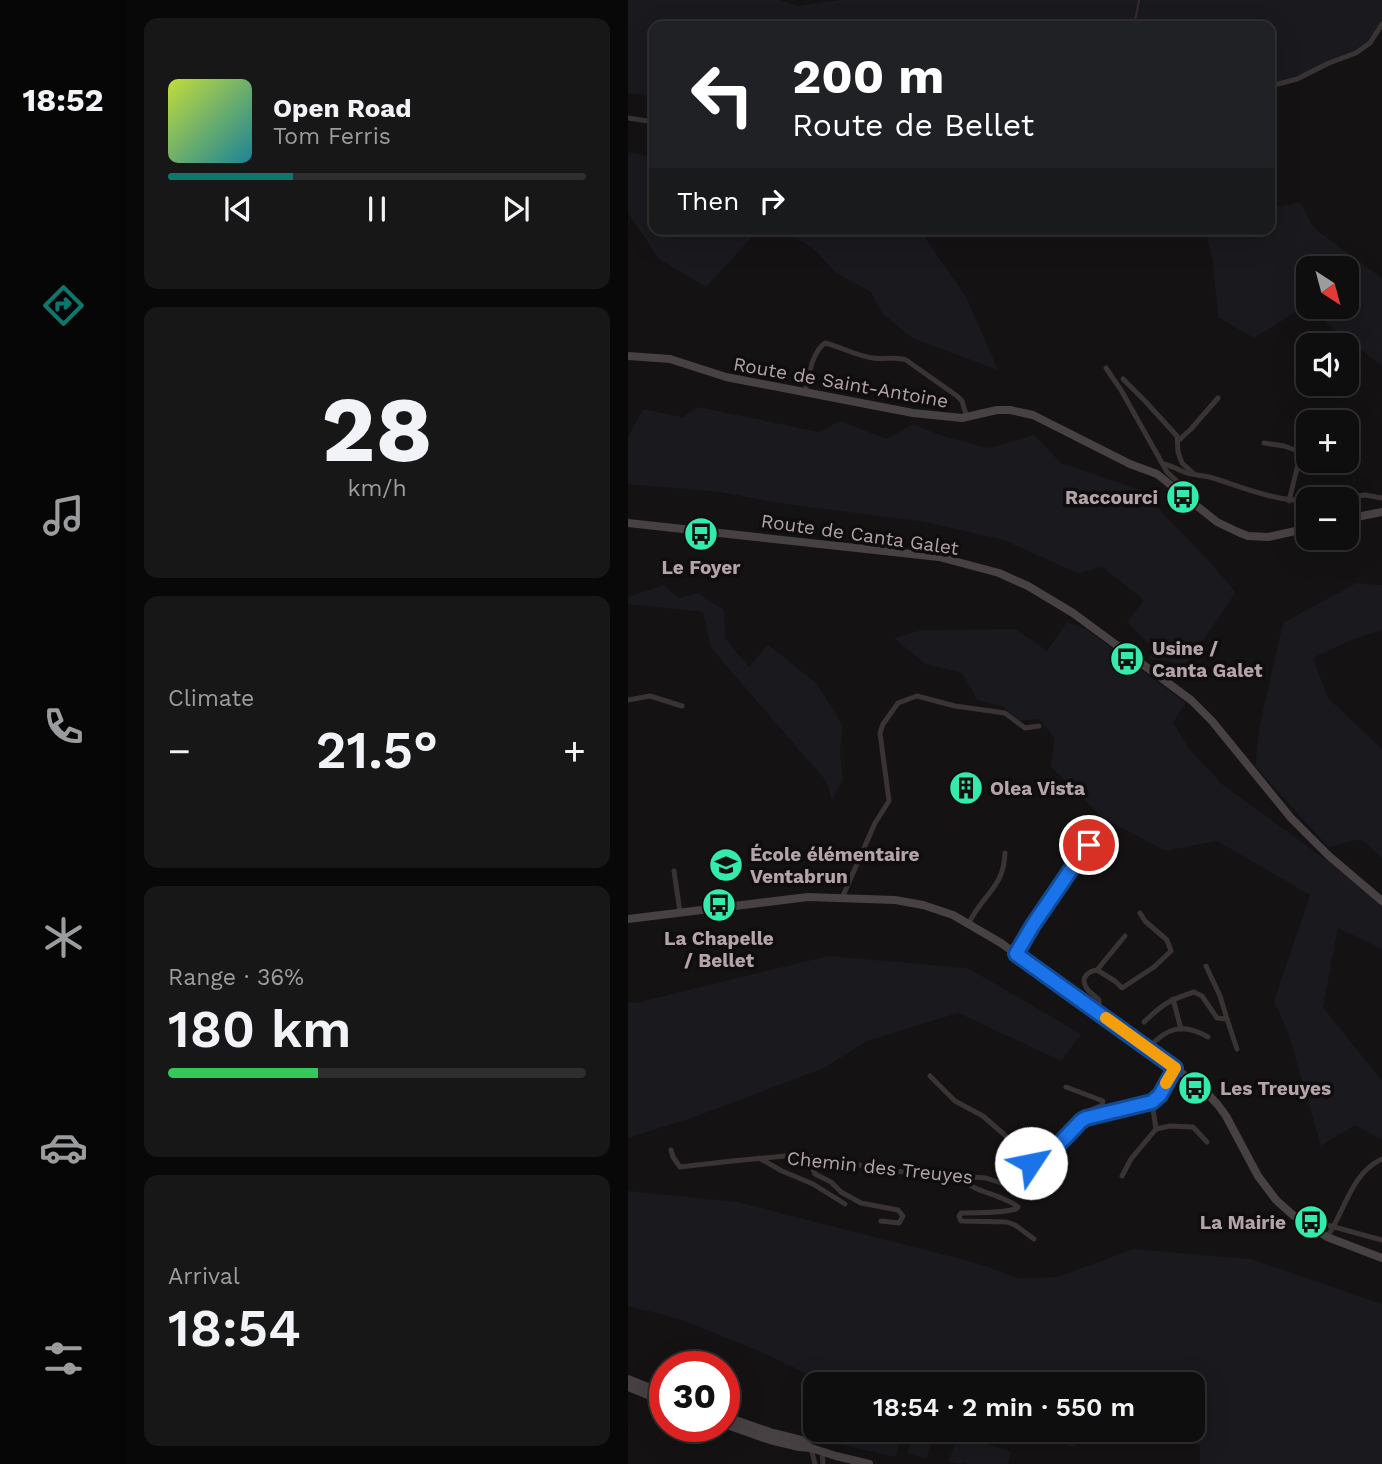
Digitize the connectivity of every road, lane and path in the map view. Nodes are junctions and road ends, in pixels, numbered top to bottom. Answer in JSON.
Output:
{"nodes":[{"id":1,"x":1382,"y":24,"type":"edge"},
{"id":2,"x":1275,"y":85,"type":"edge"},
{"id":3,"x":628,"y":118,"type":"edge"},
{"id":4,"x":649,"y":121,"type":"edge"},
{"id":5,"x":628,"y":356,"type":"edge"},
{"id":6,"x":1106,"y":368,"type":"dead end"},
{"id":7,"x":1123,"y":379,"type":"dead end"},
{"id":8,"x":805,"y":392,"type":"junction"},
{"id":9,"x":1218,"y":398,"type":"dead end"},
{"id":10,"x":967,"y":418,"type":"junction"},
{"id":11,"x":1178,"y":441,"type":"junction"},
{"id":12,"x":1264,"y":443,"type":"dead end"},
{"id":13,"x":1163,"y":464,"type":"junction"},
{"id":14,"x":1195,"y":475,"type":"junction"},
{"id":15,"x":1178,"y":490,"type":"junction"},
{"id":16,"x":1359,"y":496,"type":"edge"},
{"id":17,"x":1382,"y":498,"type":"edge"},
{"id":18,"x":1289,"y":501,"type":"junction"},
{"id":19,"x":1296,"y":501,"type":"edge"},
{"id":20,"x":1382,"y":512,"type":"edge"},
{"id":21,"x":1359,"y":517,"type":"edge"},
{"id":22,"x":628,"y":523,"type":"edge"},
{"id":23,"x":1296,"y":531,"type":"edge"},
{"id":24,"x":628,"y":700,"type":"edge"},
{"id":25,"x":682,"y":706,"type":"dead end"},
{"id":26,"x":1039,"y":726,"type":"dead end"},
{"id":27,"x":1110,"y":849,"type":"dead end"},
{"id":28,"x":1005,"y":853,"type":"dead end"},
{"id":29,"x":674,"y":871,"type":"dead end"},
{"id":30,"x":842,"y":898,"type":"junction"},
{"id":31,"x":1382,"y":901,"type":"edge"},
{"id":32,"x":680,"y":912,"type":"junction"},
{"id":33,"x":1140,"y":913,"type":"dead end"},
{"id":34,"x":628,"y":919,"type":"edge"},
{"id":35,"x":969,"y":923,"type":"junction"},
{"id":36,"x":1125,"y":936,"type":"dead end"},
{"id":37,"x":1016,"y":954,"type":"junction"},
{"id":38,"x":1206,"y":967,"type":"dead end"},
{"id":39,"x":1097,"y":970,"type":"junction"},
{"id":40,"x":1173,"y":999,"type":"junction"},
{"id":41,"x":1095,"y":1012,"type":"junction"},
{"id":42,"x":1227,"y":1019,"type":"junction"},
{"id":43,"x":1144,"y":1022,"type":"dead end"},
{"id":44,"x":1181,"y":1028,"type":"junction"},
{"id":45,"x":1208,"y":1037,"type":"dead end"},
{"id":46,"x":1149,"y":1048,"type":"junction"},
{"id":47,"x":1237,"y":1049,"type":"dead end"},
{"id":48,"x":1175,"y":1068,"type":"junction"},
{"id":49,"x":930,"y":1076,"type":"dead end"},
{"id":50,"x":1066,"y":1087,"type":"dead end"},
{"id":51,"x":1152,"y":1102,"type":"junction"},
{"id":52,"x":1081,"y":1121,"type":"junction"},
{"id":53,"x":1156,"y":1129,"type":"junction"},
{"id":54,"x":1207,"y":1142,"type":"dead end"},
{"id":55,"x":1015,"y":1144,"type":"junction"},
{"id":56,"x":671,"y":1150,"type":"dead end"},
{"id":57,"x":807,"y":1156,"type":"junction"},
{"id":58,"x":759,"y":1158,"type":"junction"},
{"id":59,"x":1382,"y":1159,"type":"edge"},
{"id":60,"x":1122,"y":1176,"type":"dead end"},
{"id":61,"x":967,"y":1177,"type":"junction"},
{"id":62,"x":845,"y":1204,"type":"dead end"},
{"id":63,"x":881,"y":1221,"type":"dead end"},
{"id":64,"x":1335,"y":1227,"type":"junction"},
{"id":65,"x":1316,"y":1231,"type":"junction"},
{"id":66,"x":1327,"y":1237,"type":"junction"},
{"id":67,"x":1034,"y":1239,"type":"dead end"},
{"id":68,"x":1382,"y":1240,"type":"edge"},
{"id":69,"x":1382,"y":1258,"type":"edge"},
{"id":70,"x":628,"y":1379,"type":"edge"},
{"id":71,"x":628,"y":1387,"type":"edge"},
{"id":72,"x":649,"y":1388,"type":"edge"},
{"id":73,"x":649,"y":1396,"type":"edge"},
{"id":74,"x":740,"y":1422,"type":"edge"},
{"id":75,"x":740,"y":1430,"type":"edge"},
{"id":76,"x":811,"y":1448,"type":"junction"},
{"id":77,"x":822,"y":1451,"type":"junction"},
{"id":78,"x":815,"y":1464,"type":"edge"},
{"id":79,"x":823,"y":1464,"type":"edge"},
{"id":80,"x":870,"y":1464,"type":"edge"}],
"edges":[{"from":1,"to":2,"type":"street"},
{"from":3,"to":4,"type":"street"},
{"from":5,"to":8,"type":"street","name":"Route de Saint-Antoine"},
{"from":6,"to":13,"type":"street"},
{"from":7,"to":11,"type":"street"},
{"from":8,"to":10,"type":"street","name":"Route de Saint-Antoine"},
{"from":8,"to":10,"type":"street"},
{"from":9,"to":11,"type":"street"},
{"from":10,"to":15,"type":"street","name":"Route de Saint-Antoine"},
{"from":11,"to":14,"type":"street"},
{"from":12,"to":18,"type":"street"},
{"from":13,"to":14,"type":"street"},
{"from":13,"to":15,"type":"street"},
{"from":14,"to":18,"type":"street"},
{"from":15,"to":23,"type":"street","name":"Route de Saint-Antoine"},
{"from":16,"to":17,"type":"street"},
{"from":18,"to":19,"type":"street"},
{"from":20,"to":21,"type":"street"},
{"from":22,"to":31,"type":"street","name":"Route de Canta Galet"},
{"from":24,"to":25,"type":"street"},
{"from":26,"to":30,"type":"street"},
{"from":27,"to":37,"type":"street"},
{"from":28,"to":35,"type":"street"},
{"from":29,"to":32,"type":"street"},
{"from":30,"to":32,"type":"street"},
{"from":30,"to":35,"type":"street"},
{"from":32,"to":34,"type":"street"},
{"from":33,"to":39,"type":"street"},
{"from":35,"to":37,"type":"street"},
{"from":36,"to":39,"type":"street"},
{"from":37,"to":41,"type":"street"},
{"from":38,"to":42,"type":"street"},
{"from":39,"to":41,"type":"street"},
{"from":40,"to":42,"type":"street"},
{"from":40,"to":43,"type":"street"},
{"from":40,"to":44,"type":"street"},
{"from":41,"to":46,"type":"street"},
{"from":42,"to":47,"type":"street"},
{"from":44,"to":45,"type":"street"},
{"from":44,"to":46,"type":"street"},
{"from":46,"to":48,"type":"street"},
{"from":48,"to":51,"type":"street"},
{"from":48,"to":65,"type":"street"},
{"from":49,"to":55,"type":"street"},
{"from":50,"to":52,"type":"street"},
{"from":51,"to":52,"type":"street"},
{"from":51,"to":53,"type":"street"},
{"from":52,"to":55,"type":"street"},
{"from":53,"to":54,"type":"street"},
{"from":53,"to":60,"type":"street"},
{"from":55,"to":61,"type":"street","name":"Chemin des Treuyes"},
{"from":56,"to":58,"type":"street","name":"Chemin des Treuyes"},
{"from":57,"to":58,"type":"street","name":"Chemin des Treuyes"},
{"from":57,"to":61,"type":"street","name":"Chemin des Treuyes"},
{"from":57,"to":63,"type":"street"},
{"from":58,"to":62,"type":"street"},
{"from":59,"to":64,"type":"street"},
{"from":61,"to":67,"type":"street"},
{"from":64,"to":65,"type":"street"},
{"from":64,"to":66,"type":"street"},
{"from":64,"to":68,"type":"street"},
{"from":65,"to":66,"type":"street"},
{"from":66,"to":69,"type":"street"},
{"from":70,"to":72,"type":"street"},
{"from":71,"to":73,"type":"street"},
{"from":74,"to":76,"type":"street"},
{"from":75,"to":76,"type":"street"},
{"from":76,"to":77,"type":"street"},
{"from":76,"to":78,"type":"street"},
{"from":77,"to":79,"type":"street"},
{"from":77,"to":80,"type":"street"}]}
